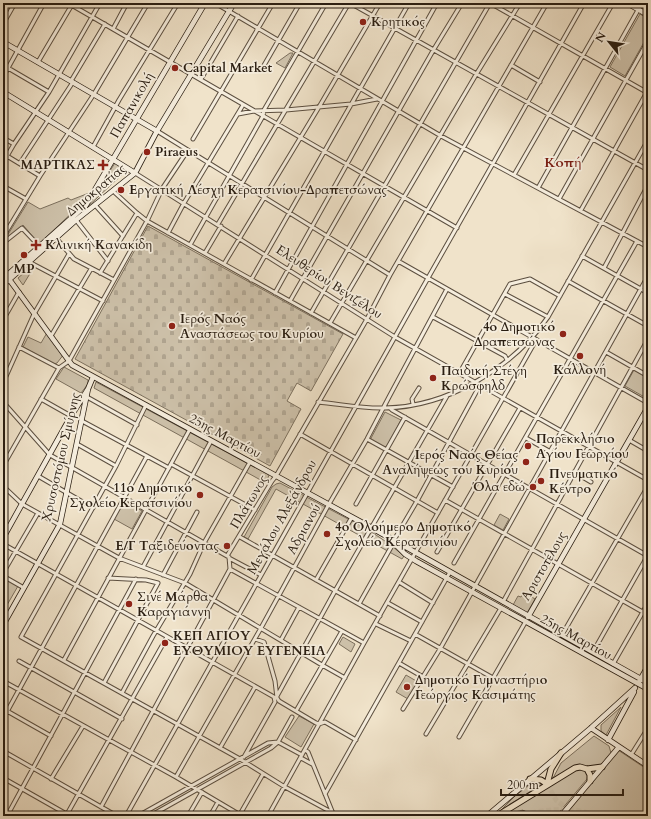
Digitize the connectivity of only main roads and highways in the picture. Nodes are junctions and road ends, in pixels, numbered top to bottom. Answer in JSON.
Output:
{"nodes":[{"id":1,"x":561,"y":753,"type":"road end"},
{"id":2,"x":602,"y":767,"type":"road end"},
{"id":3,"x":587,"y":770,"type":"junction"},
{"id":4,"x":530,"y":779,"type":"road end"},
{"id":5,"x":590,"y":781,"type":"road end"},
{"id":6,"x":547,"y":784,"type":"junction"},
{"id":7,"x":524,"y":814,"type":"dead end"},
{"id":8,"x":500,"y":815,"type":"edge"},
{"id":9,"x":516,"y":816,"type":"edge"}],
"edges":[{"from":1,"to":6,"type":"main road"},
{"from":2,"to":3,"type":"main road"},
{"from":3,"to":5,"type":"main road"},
{"from":3,"to":6,"type":"main road"},
{"from":4,"to":6,"type":"main road"},
{"from":6,"to":8,"type":"main road"},
{"from":7,"to":9,"type":"main road"}]}
